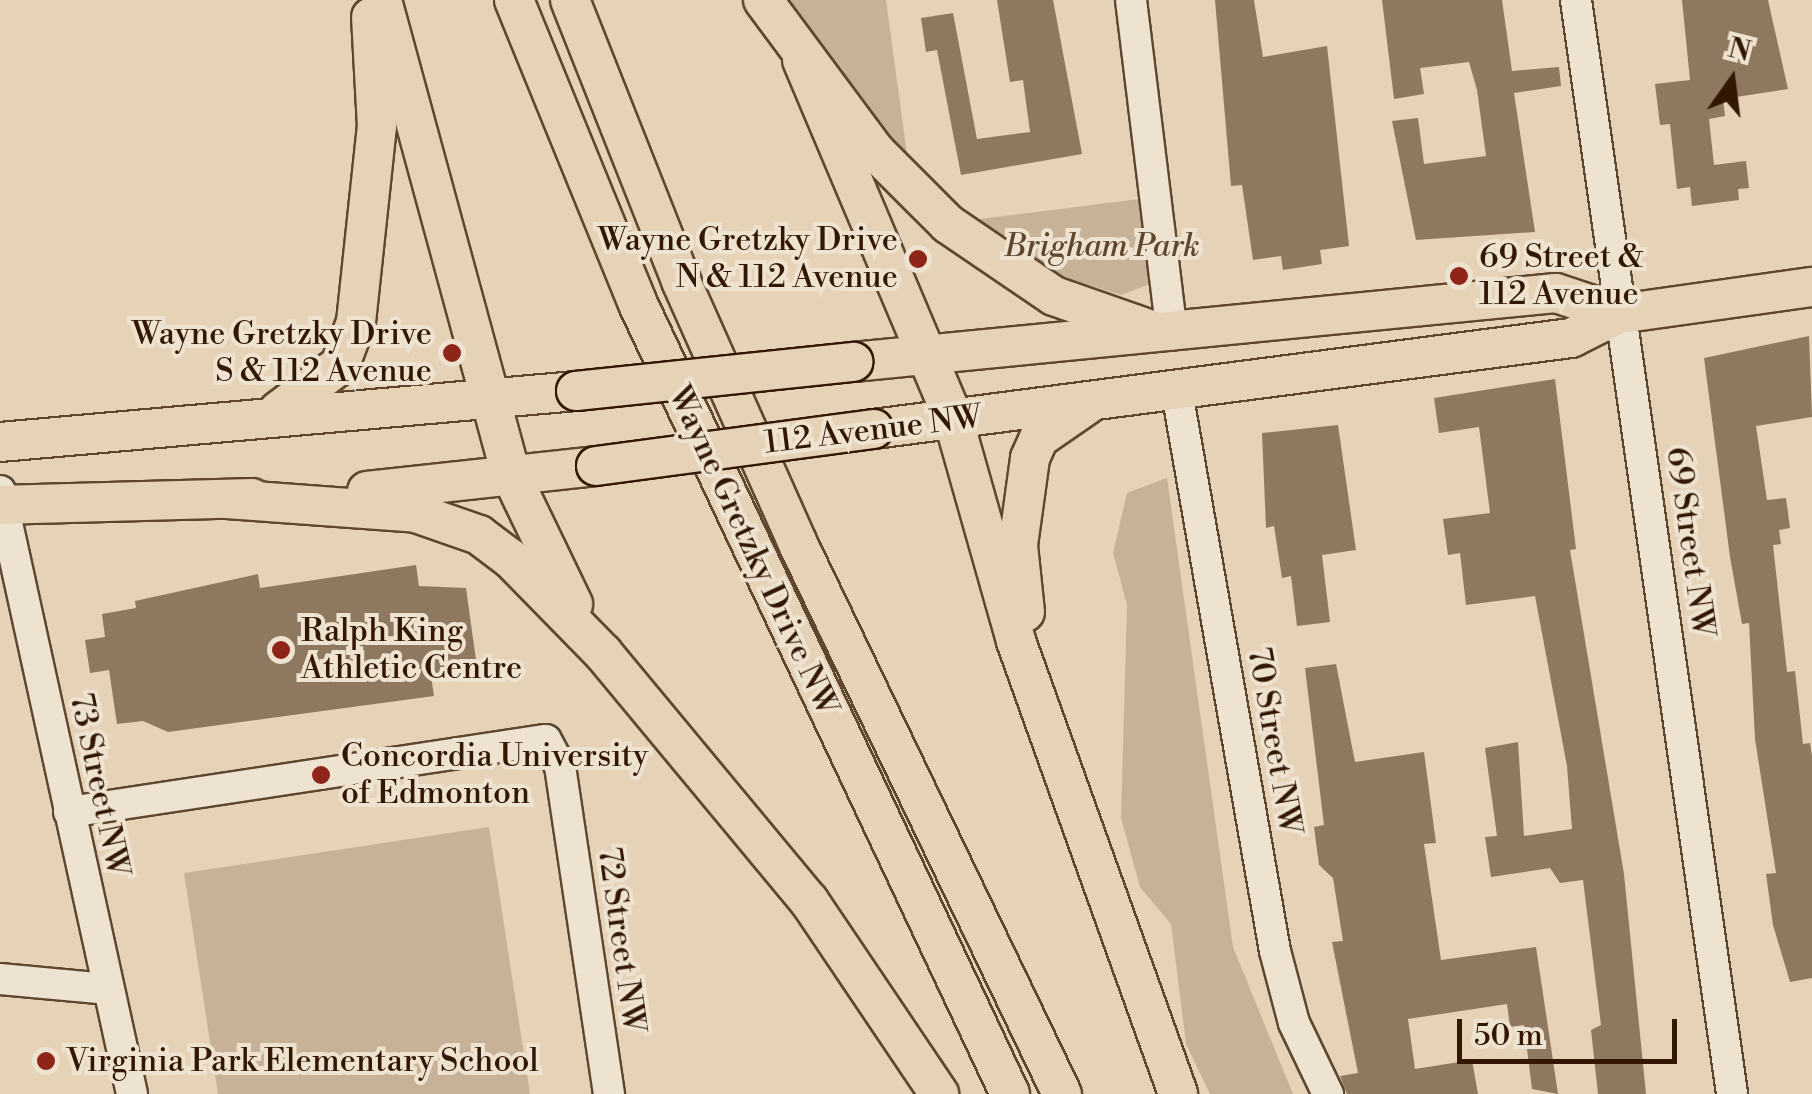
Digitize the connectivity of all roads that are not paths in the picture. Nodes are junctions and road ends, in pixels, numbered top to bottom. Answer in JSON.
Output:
{"nodes":[{"id":1,"x":370,"y":0,"type":"edge"},
{"id":2,"x":382,"y":0,"type":"edge"},
{"id":3,"x":514,"y":0,"type":"edge"},
{"id":4,"x":570,"y":0,"type":"edge"},
{"id":5,"x":763,"y":0,"type":"edge"},
{"id":6,"x":1132,"y":0,"type":"edge"},
{"id":7,"x":1576,"y":0,"type":"edge"},
{"id":8,"x":802,"y":60,"type":"junction"},
{"id":9,"x":1812,"y":288,"type":"edge"},
{"id":10,"x":1619,"y":314,"type":"junction"},
{"id":11,"x":1170,"y":335,"type":"junction"},
{"id":12,"x":927,"y":355,"type":"junction"},
{"id":13,"x":1177,"y":392,"type":"junction"},
{"id":14,"x":493,"y":400,"type":"junction"},
{"id":15,"x":1091,"y":402,"type":"junction"},
{"id":16,"x":268,"y":416,"type":"junction"},
{"id":17,"x":953,"y":418,"type":"junction"},
{"id":18,"x":0,"y":442,"type":"edge"},
{"id":19,"x":512,"y":477,"type":"junction"},
{"id":20,"x":1,"y":500,"type":"edge"},
{"id":21,"x":228,"y":500,"type":"junction"},
{"id":22,"x":602,"y":653,"type":"junction"},
{"id":23,"x":1035,"y":678,"type":"junction"},
{"id":24,"x":69,"y":812,"type":"junction"},
{"id":25,"x":0,"y":979,"type":"edge"},
{"id":26,"x":107,"y":989,"type":"junction"},
{"id":27,"x":132,"y":1094,"type":"edge"},
{"id":28,"x":609,"y":1094,"type":"edge"},
{"id":29,"x":939,"y":1094,"type":"edge"},
{"id":30,"x":1010,"y":1094,"type":"edge"},
{"id":31,"x":1062,"y":1094,"type":"edge"},
{"id":32,"x":1178,"y":1094,"type":"edge"},
{"id":33,"x":1328,"y":1094,"type":"edge"},
{"id":34,"x":1732,"y":1094,"type":"edge"}],
"edges":[{"from":1,"to":16,"type":"main road"},
{"from":2,"to":14,"type":"main road"},
{"from":3,"to":30,"type":"main road","name":"Wayne Gretzky Drive NW"},
{"from":4,"to":31,"type":"main road","name":"Wayne Gretzky Drive NW"},
{"from":5,"to":8,"type":"main road"},
{"from":6,"to":11,"type":"street"},
{"from":7,"to":10,"type":"street","name":"69 Street NW"},
{"from":8,"to":11,"type":"main road"},
{"from":8,"to":12,"type":"main road"},
{"from":9,"to":10,"type":"main road","name":"112 Avenue NW"},
{"from":10,"to":11,"type":"main road","name":"112 Avenue NW"},
{"from":10,"to":13,"type":"main road","name":"112 Avenue NW"},
{"from":10,"to":34,"type":"street","name":"69 Street NW"},
{"from":11,"to":12,"type":"main road","name":"112 Avenue NW"},
{"from":12,"to":14,"type":"main road","name":"112 Avenue NW","bridge":true},
{"from":12,"to":17,"type":"main road"},
{"from":13,"to":15,"type":"main road","name":"112 Avenue NW"},
{"from":13,"to":33,"type":"street","name":"70 Street NW"},
{"from":14,"to":16,"type":"main road","name":"112 Avenue NW"},
{"from":14,"to":19,"type":"main road"},
{"from":15,"to":17,"type":"main road","name":"112 Avenue NW"},
{"from":15,"to":23,"type":"main road"},
{"from":16,"to":18,"type":"main road","name":"112 Avenue NW"},
{"from":17,"to":19,"type":"main road","name":"112 Avenue NW","bridge":true},
{"from":17,"to":23,"type":"main road"},
{"from":19,"to":21,"type":"main road","name":"112 Avenue NW"},
{"from":19,"to":22,"type":"main road"},
{"from":20,"to":21,"type":"main road","name":"112 Avenue NW"},
{"from":20,"to":24,"type":"street","name":"73 Street NW"},
{"from":21,"to":22,"type":"main road"},
{"from":22,"to":29,"type":"main road"},
{"from":23,"to":32,"type":"main road"},
{"from":24,"to":26,"type":"street","name":"73 Street NW"},
{"from":24,"to":28,"type":"street","name":"72 Street NW"},
{"from":25,"to":26,"type":"street"},
{"from":26,"to":27,"type":"street","name":"73 Street NW"}]}
